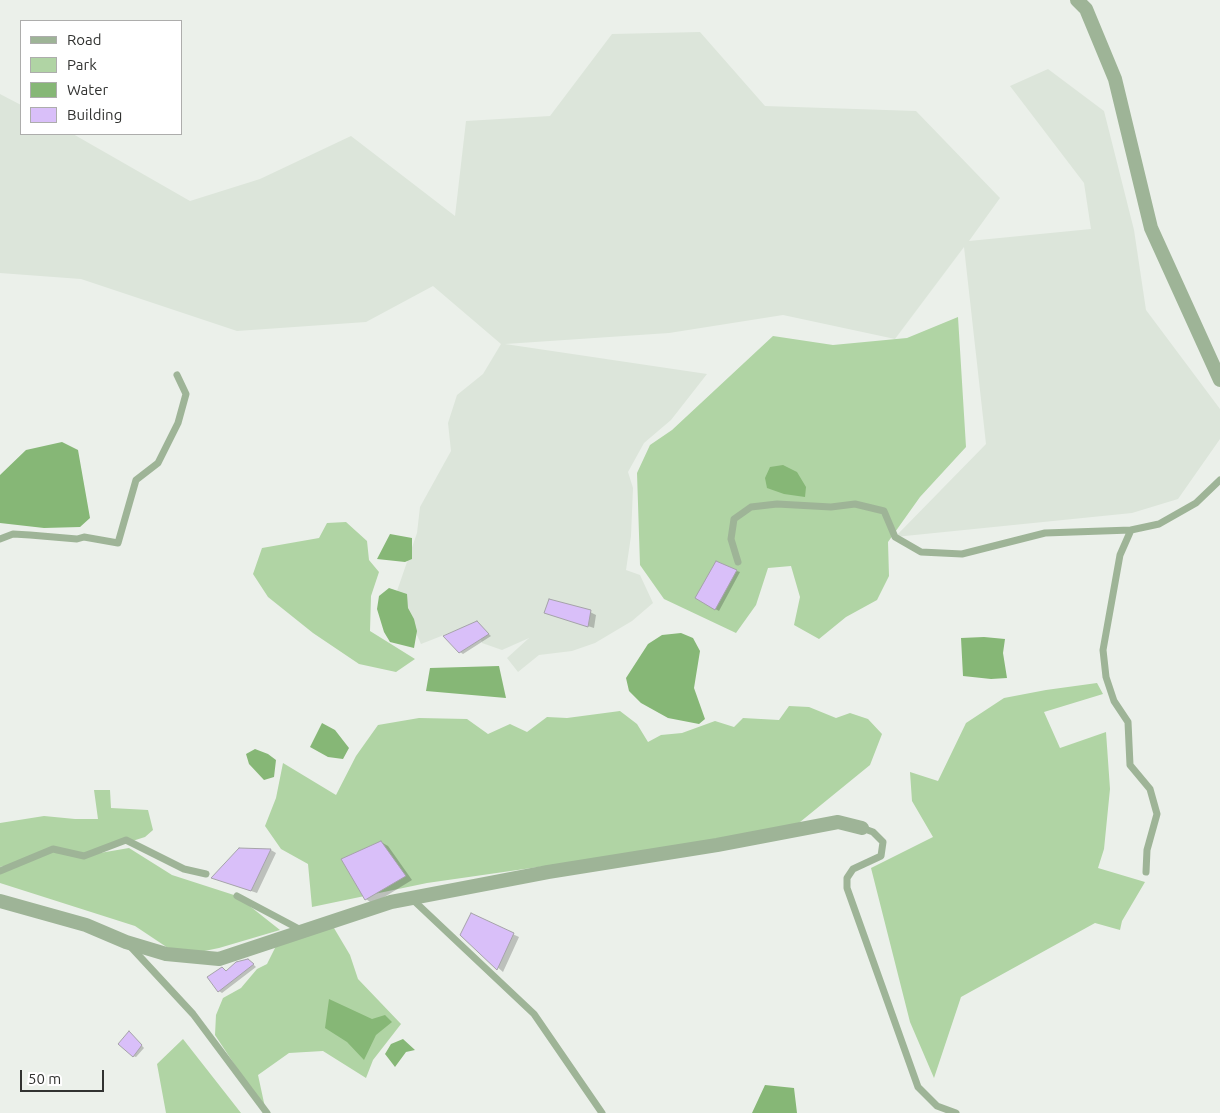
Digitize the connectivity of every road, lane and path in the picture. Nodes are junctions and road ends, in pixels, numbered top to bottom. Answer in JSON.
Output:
{"nodes":[{"id":1,"x":1076,"y":0,"type":"edge"},
{"id":2,"x":177,"y":376,"type":"dead end"},
{"id":3,"x":1220,"y":380,"type":"edge"},
{"id":4,"x":1220,"y":480,"type":"edge"},
{"id":5,"x":1131,"y":530,"type":"junction"},
{"id":6,"x":0,"y":539,"type":"edge"},
{"id":7,"x":738,"y":562,"type":"dead end"},
{"id":8,"x":862,"y":828,"type":"joint"},
{"id":9,"x":0,"y":871,"type":"edge"},
{"id":10,"x":1146,"y":872,"type":"dead end"},
{"id":11,"x":206,"y":874,"type":"dead end"},
{"id":12,"x":237,"y":896,"type":"dead end"},
{"id":13,"x":411,"y":898,"type":"junction"},
{"id":14,"x":0,"y":901,"type":"edge"},
{"id":15,"x":303,"y":932,"type":"junction"},
{"id":16,"x":126,"y":942,"type":"junction"},
{"id":17,"x":267,"y":1113,"type":"edge"},
{"id":18,"x":602,"y":1113,"type":"edge"},
{"id":19,"x":956,"y":1113,"type":"edge"}],
"edges":[{"from":1,"to":3,"type":"street"},
{"from":2,"to":6,"type":"lane"},
{"from":4,"to":5,"type":"lane"},
{"from":5,"to":7,"type":"lane"},
{"from":5,"to":10,"type":"lane"},
{"from":8,"to":13,"type":"street"},
{"from":8,"to":19,"type":"lane"},
{"from":9,"to":11,"type":"lane"},
{"from":12,"to":15,"type":"lane"},
{"from":13,"to":15,"type":"street"},
{"from":13,"to":18,"type":"lane"},
{"from":14,"to":16,"type":"street"},
{"from":15,"to":16,"type":"street"},
{"from":16,"to":17,"type":"lane"}]}
